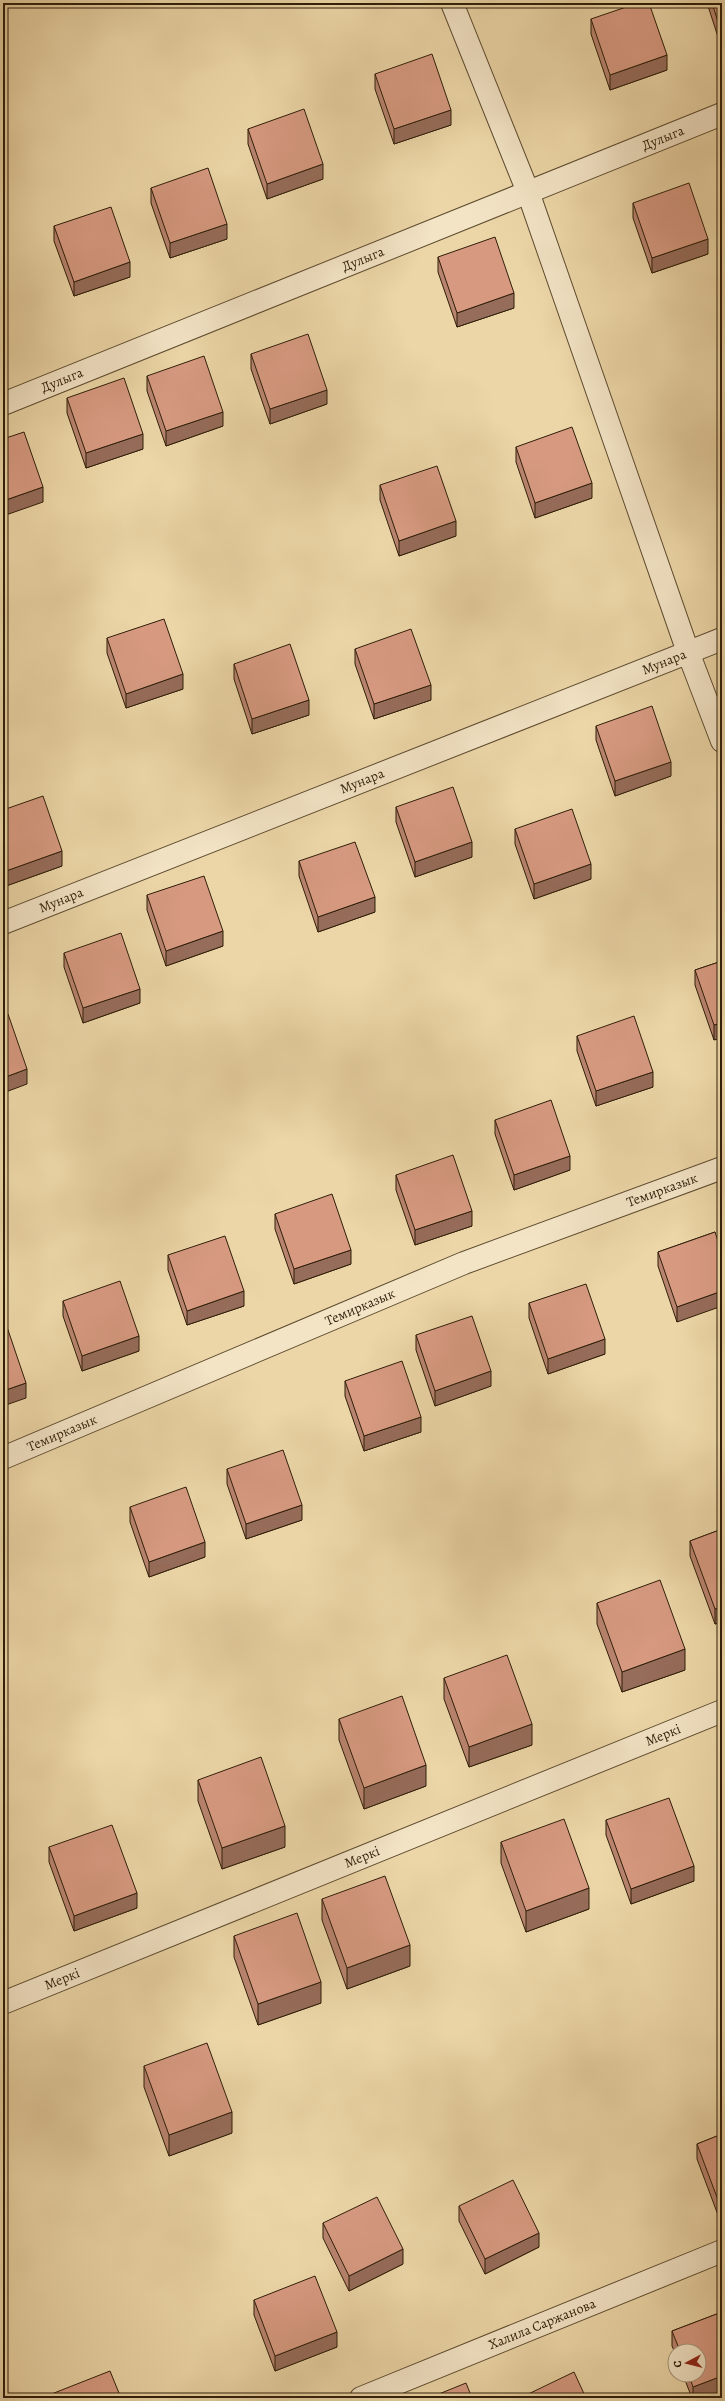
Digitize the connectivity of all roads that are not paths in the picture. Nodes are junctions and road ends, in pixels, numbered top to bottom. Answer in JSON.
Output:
{"nodes":[{"id":1,"x":452,"y":3,"type":"edge"},
{"id":2,"x":722,"y":114,"type":"edge"},
{"id":3,"x":528,"y":192,"type":"junction"},
{"id":4,"x":3,"y":404,"type":"edge"},
{"id":5,"x":722,"y":639,"type":"edge"},
{"id":6,"x":688,"y":652,"type":"junction"},
{"id":7,"x":722,"y":741,"type":"edge"},
{"id":8,"x":3,"y":923,"type":"edge"},
{"id":9,"x":722,"y":1168,"type":"edge"},
{"id":10,"x":3,"y":1458,"type":"edge"},
{"id":11,"x":722,"y":1712,"type":"edge"},
{"id":12,"x":3,"y":2003,"type":"edge"},
{"id":13,"x":722,"y":2251,"type":"edge"},
{"id":14,"x":361,"y":2398,"type":"edge"}],
"edges":[{"from":1,"to":3,"type":"street"},
{"from":2,"to":3,"type":"street","name":"Дулыга"},
{"from":3,"to":4,"type":"street","name":"Дулыга"},
{"from":3,"to":6,"type":"street"},
{"from":5,"to":6,"type":"street","name":"Мунара"},
{"from":6,"to":7,"type":"street"},
{"from":6,"to":8,"type":"street","name":"Мунара"},
{"from":9,"to":10,"type":"street","name":"Темирказык"},
{"from":11,"to":12,"type":"street","name":"Меркі"},
{"from":13,"to":14,"type":"street","name":"Халила Саржанова"}]}
